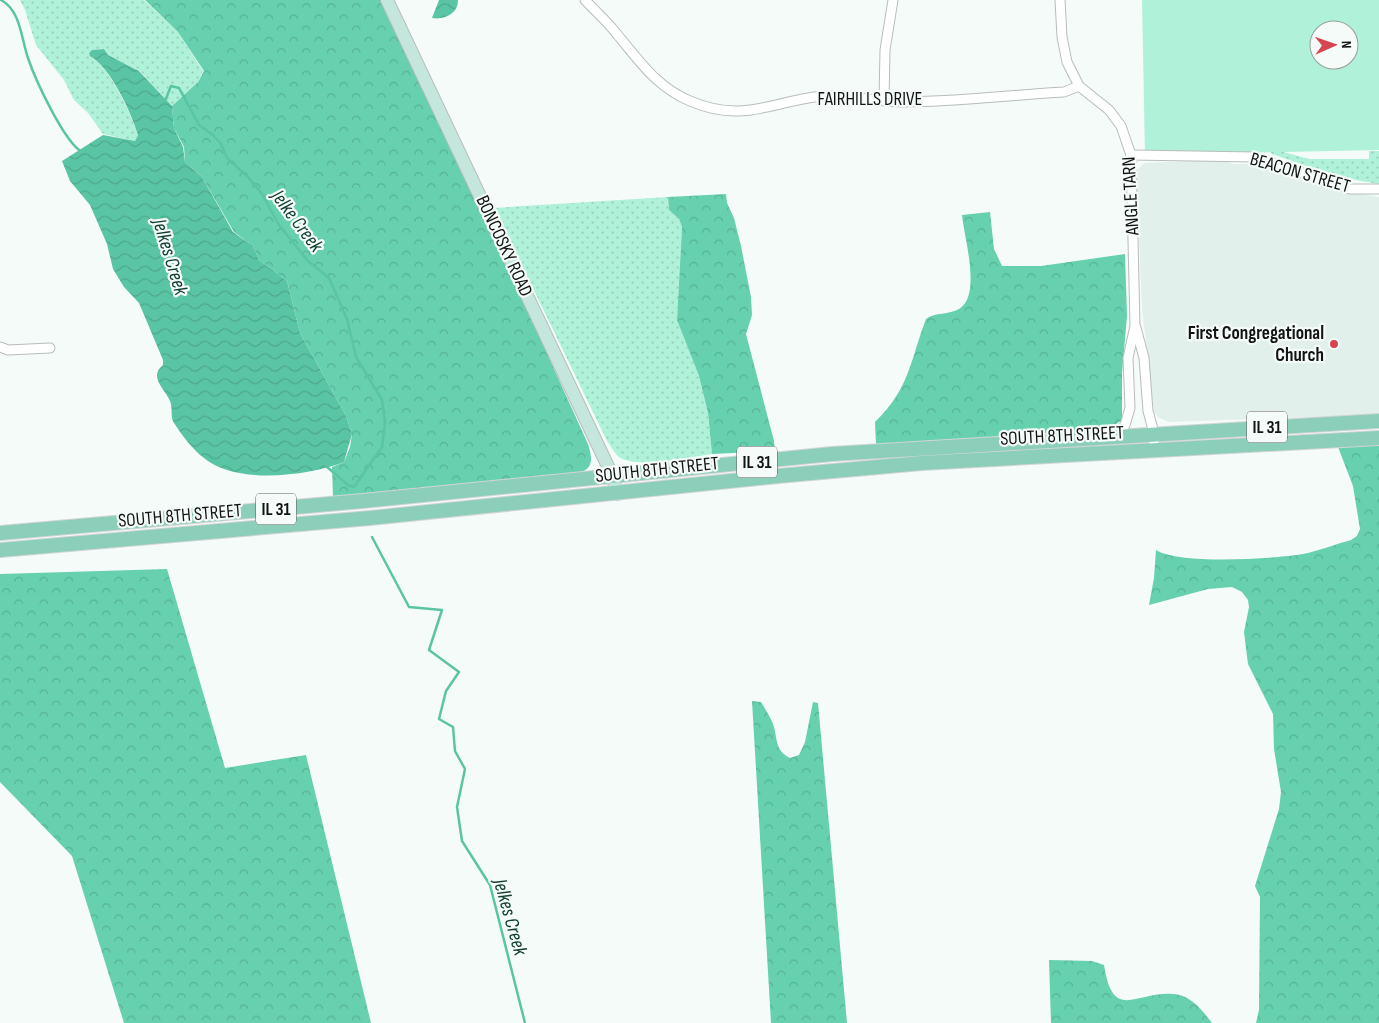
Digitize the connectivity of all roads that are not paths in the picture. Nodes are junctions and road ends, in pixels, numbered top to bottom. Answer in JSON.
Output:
{"nodes":[{"id":1,"x":387,"y":0,"type":"edge"},
{"id":2,"x":585,"y":0,"type":"edge"},
{"id":3,"x":893,"y":0,"type":"edge"},
{"id":4,"x":1060,"y":0,"type":"edge"},
{"id":5,"x":1079,"y":86,"type":"junction"},
{"id":6,"x":884,"y":100,"type":"junction"},
{"id":7,"x":1131,"y":154,"type":"junction"},
{"id":8,"x":1379,"y":189,"type":"edge"},
{"id":9,"x":1135,"y":326,"type":"junction"},
{"id":10,"x":0,"y":347,"type":"edge"},
{"id":11,"x":50,"y":348,"type":"dead end"},
{"id":12,"x":1379,"y":421,"type":"edge"},
{"id":13,"x":1154,"y":433,"type":"junction"},
{"id":14,"x":1117,"y":435,"type":"junction"},
{"id":15,"x":1379,"y":438,"type":"edge"},
{"id":16,"x":1154,"y":450,"type":"junction"},
{"id":17,"x":613,"y":477,"type":"junction"},
{"id":18,"x":616,"y":494,"type":"junction"},
{"id":19,"x":0,"y":533,"type":"edge"},
{"id":20,"x":0,"y":550,"type":"edge"}],
"edges":[{"from":1,"to":17,"type":"street","name":"BONCOSKY ROAD"},
{"from":2,"to":6,"type":"street","name":"FAIRHILLS DRIVE"},
{"from":3,"to":6,"type":"street"},
{"from":4,"to":5,"type":"street","name":"ANGLE TARN"},
{"from":5,"to":6,"type":"street","name":"FAIRHILLS DRIVE"},
{"from":5,"to":7,"type":"street","name":"ANGLE TARN"},
{"from":7,"to":8,"type":"street","name":"BEACON STREET"},
{"from":7,"to":9,"type":"street","name":"ANGLE TARN"},
{"from":9,"to":13,"type":"street","name":"ANGLE TARN"},
{"from":9,"to":14,"type":"street","name":"ANGLE TARN"},
{"from":10,"to":11,"type":"street"},
{"from":12,"to":13,"type":"main road","name":"SOUTH 8TH STREET","number":"IL 31"},
{"from":13,"to":14,"type":"main road","name":"SOUTH 8TH STREET","number":"IL 31"},
{"from":13,"to":16,"type":"street","name":"ANGLE TARN"},
{"from":14,"to":17,"type":"main road","name":"SOUTH 8TH STREET","number":"IL 31"},
{"from":15,"to":16,"type":"main road","name":"SOUTH 8TH STREET"},
{"from":16,"to":18,"type":"main road","name":"SOUTH 8TH STREET"},
{"from":17,"to":18,"type":"street","name":"BONCOSKY ROAD"},
{"from":17,"to":19,"type":"main road","name":"SOUTH 8TH STREET","number":"IL 31"},
{"from":18,"to":20,"type":"main road","name":"SOUTH 8TH STREET"}]}
